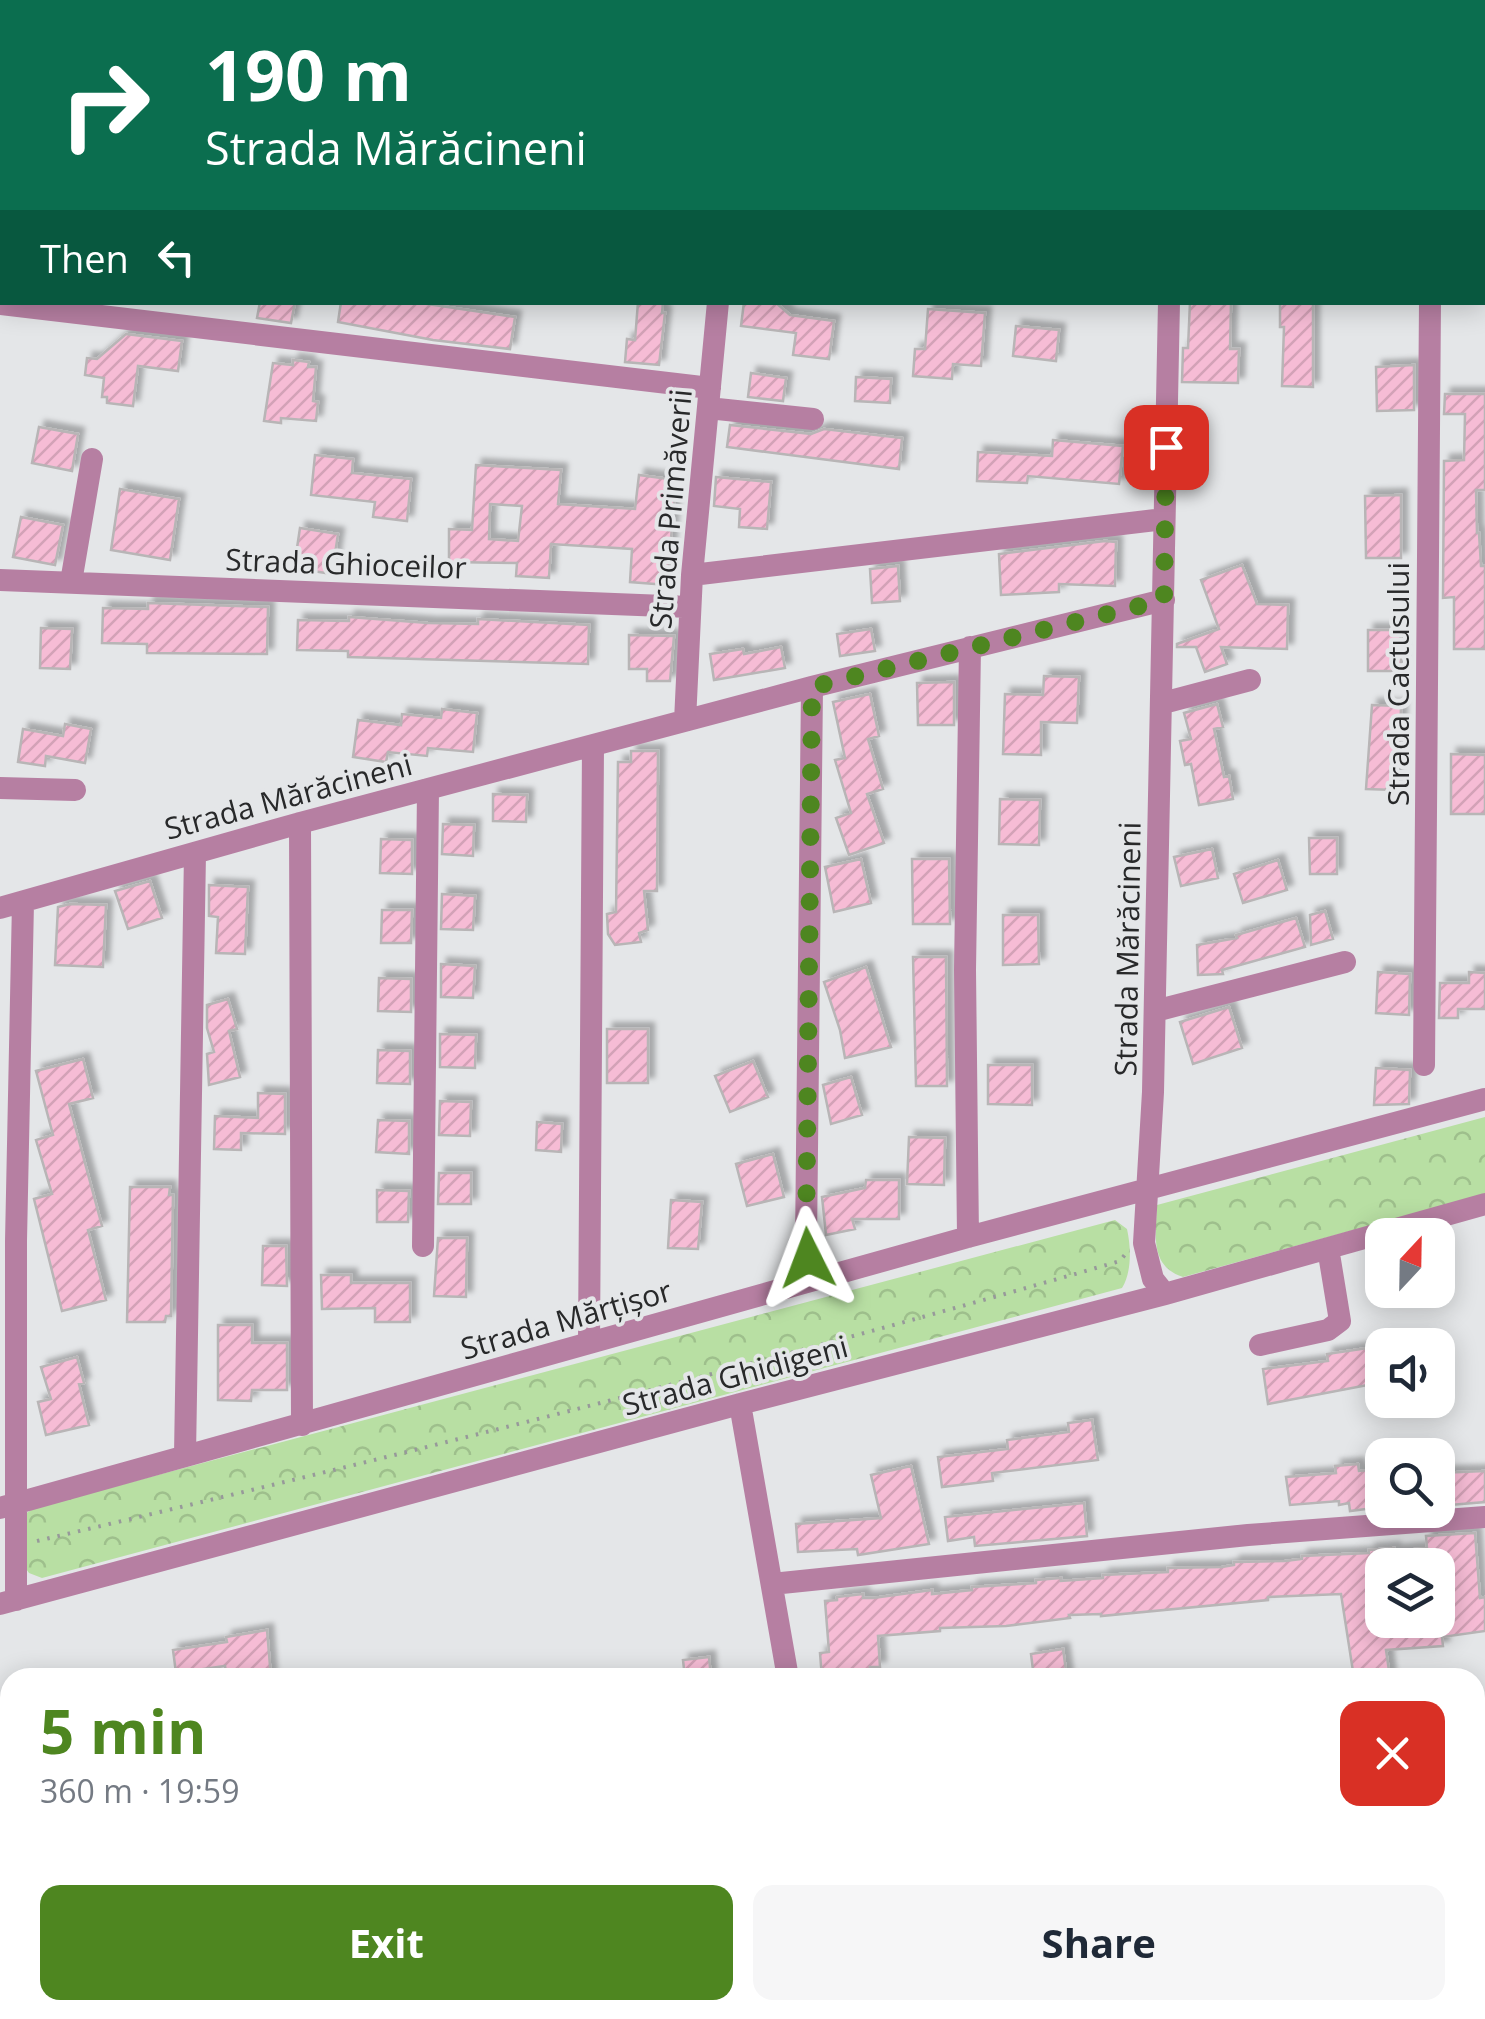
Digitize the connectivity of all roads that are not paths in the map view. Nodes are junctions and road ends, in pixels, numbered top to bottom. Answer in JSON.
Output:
{"nodes":[{"id":1,"x":8,"y":305,"type":"edge"},
{"id":2,"x":718,"y":305,"type":"edge"},
{"id":3,"x":1169,"y":305,"type":"edge"},
{"id":4,"x":1430,"y":305,"type":"edge"},
{"id":5,"x":709,"y":398,"type":"junction"},
{"id":6,"x":813,"y":419,"type":"dead end"},
{"id":7,"x":92,"y":460,"type":"dead end"},
{"id":8,"x":1164,"y":519,"type":"junction"},
{"id":9,"x":692,"y":575,"type":"junction"},
{"id":10,"x":0,"y":580,"type":"edge"},
{"id":11,"x":72,"y":582,"type":"junction"},
{"id":12,"x":1164,"y":600,"type":"junction"},
{"id":13,"x":690,"y":607,"type":"junction"},
{"id":14,"x":970,"y":647,"type":"junction"},
{"id":15,"x":1250,"y":680,"type":"dead end"},
{"id":16,"x":812,"y":687,"type":"junction"},
{"id":17,"x":1163,"y":704,"type":"junction"},
{"id":18,"x":686,"y":721,"type":"junction"},
{"id":19,"x":593,"y":746,"type":"junction"},
{"id":20,"x":0,"y":788,"type":"edge"},
{"id":21,"x":428,"y":789,"type":"junction"},
{"id":22,"x":76,"y":790,"type":"dead end"},
{"id":23,"x":300,"y":823,"type":"junction"},
{"id":24,"x":195,"y":853,"type":"junction"},
{"id":25,"x":24,"y":902,"type":"junction"},
{"id":26,"x":0,"y":908,"type":"edge"},
{"id":27,"x":1345,"y":962,"type":"dead end"},
{"id":28,"x":1155,"y":1012,"type":"junction"},
{"id":29,"x":1424,"y":1066,"type":"dead end"},
{"id":30,"x":1485,"y":1100,"type":"edge"},
{"id":31,"x":1148,"y":1190,"type":"junction"},
{"id":32,"x":1485,"y":1204,"type":"edge"},
{"id":33,"x":968,"y":1237,"type":"junction"},
{"id":34,"x":422,"y":1246,"type":"dead end"},
{"id":35,"x":1328,"y":1248,"type":"junction"},
{"id":36,"x":814,"y":1280,"type":"junction"},
{"id":37,"x":1165,"y":1294,"type":"junction"},
{"id":38,"x":589,"y":1344,"type":"junction"},
{"id":39,"x":1260,"y":1346,"type":"dead end"},
{"id":40,"x":740,"y":1404,"type":"junction"},
{"id":41,"x":302,"y":1425,"type":"junction"},
{"id":42,"x":184,"y":1456,"type":"junction"},
{"id":43,"x":7,"y":1506,"type":"edge"},
{"id":44,"x":1485,"y":1517,"type":"edge"},
{"id":45,"x":772,"y":1584,"type":"junction"},
{"id":46,"x":8,"y":1602,"type":"edge"},
{"id":47,"x":786,"y":1668,"type":"edge"}],
"edges":[{"from":1,"to":5,"type":"street"},
{"from":2,"to":5,"type":"street","name":"Strada Primăverii"},
{"from":3,"to":8,"type":"street","name":"Strada Mărăcineni"},
{"from":4,"to":29,"type":"street","name":"Strada Cactusului"},
{"from":5,"to":6,"type":"street"},
{"from":5,"to":9,"type":"street","name":"Strada Primăverii"},
{"from":7,"to":11,"type":"street"},
{"from":8,"to":9,"type":"street"},
{"from":8,"to":12,"type":"street","name":"Strada Mărăcineni"},
{"from":9,"to":13,"type":"street","name":"Strada Primăverii"},
{"from":10,"to":11,"type":"street","name":"Strada Ghioceilor"},
{"from":11,"to":13,"type":"street","name":"Strada Ghioceilor"},
{"from":12,"to":14,"type":"street","name":"Strada Mărăcineni"},
{"from":12,"to":17,"type":"street","name":"Strada Mărăcineni"},
{"from":13,"to":18,"type":"street","name":"Strada Primăverii"},
{"from":14,"to":16,"type":"street","name":"Strada Mărăcineni"},
{"from":14,"to":33,"type":"street"},
{"from":15,"to":17,"type":"street"},
{"from":16,"to":18,"type":"street","name":"Strada Mărăcineni"},
{"from":16,"to":36,"type":"street"},
{"from":17,"to":28,"type":"street","name":"Strada Mărăcineni"},
{"from":18,"to":19,"type":"street","name":"Strada Mărăcineni"},
{"from":19,"to":21,"type":"street","name":"Strada Mărăcineni"},
{"from":19,"to":38,"type":"street"},
{"from":20,"to":22,"type":"street"},
{"from":21,"to":23,"type":"street","name":"Strada Mărăcineni"},
{"from":21,"to":34,"type":"street"},
{"from":23,"to":24,"type":"street","name":"Strada Mărăcineni"},
{"from":23,"to":41,"type":"street"},
{"from":24,"to":25,"type":"street","name":"Strada Mărăcineni"},
{"from":24,"to":42,"type":"street"},
{"from":25,"to":26,"type":"street","name":"Strada Mărăcineni"},
{"from":25,"to":43,"type":"street"},
{"from":27,"to":28,"type":"street"},
{"from":28,"to":31,"type":"street","name":"Strada Mărăcineni"},
{"from":30,"to":31,"type":"street","name":"Strada Mărțișor"},
{"from":31,"to":33,"type":"street","name":"Strada Mărțișor"},
{"from":31,"to":37,"type":"street","name":"Strada Mărăcineni"},
{"from":32,"to":35,"type":"street","name":"Strada Ghidigeni"},
{"from":33,"to":36,"type":"street","name":"Strada Mărțișor"},
{"from":35,"to":37,"type":"street","name":"Strada Ghidigeni"},
{"from":35,"to":39,"type":"street"},
{"from":36,"to":38,"type":"street","name":"Strada Mărțișor"},
{"from":37,"to":40,"type":"street","name":"Strada Ghidigeni"},
{"from":38,"to":41,"type":"street","name":"Strada Mărțișor"},
{"from":40,"to":45,"type":"street"},
{"from":40,"to":46,"type":"street","name":"Strada Ghidigeni"},
{"from":41,"to":42,"type":"street","name":"Strada Mărțișor"},
{"from":42,"to":43,"type":"street","name":"Strada Mărțișor"},
{"from":43,"to":46,"type":"street"},
{"from":44,"to":45,"type":"street"},
{"from":45,"to":47,"type":"street"}]}
